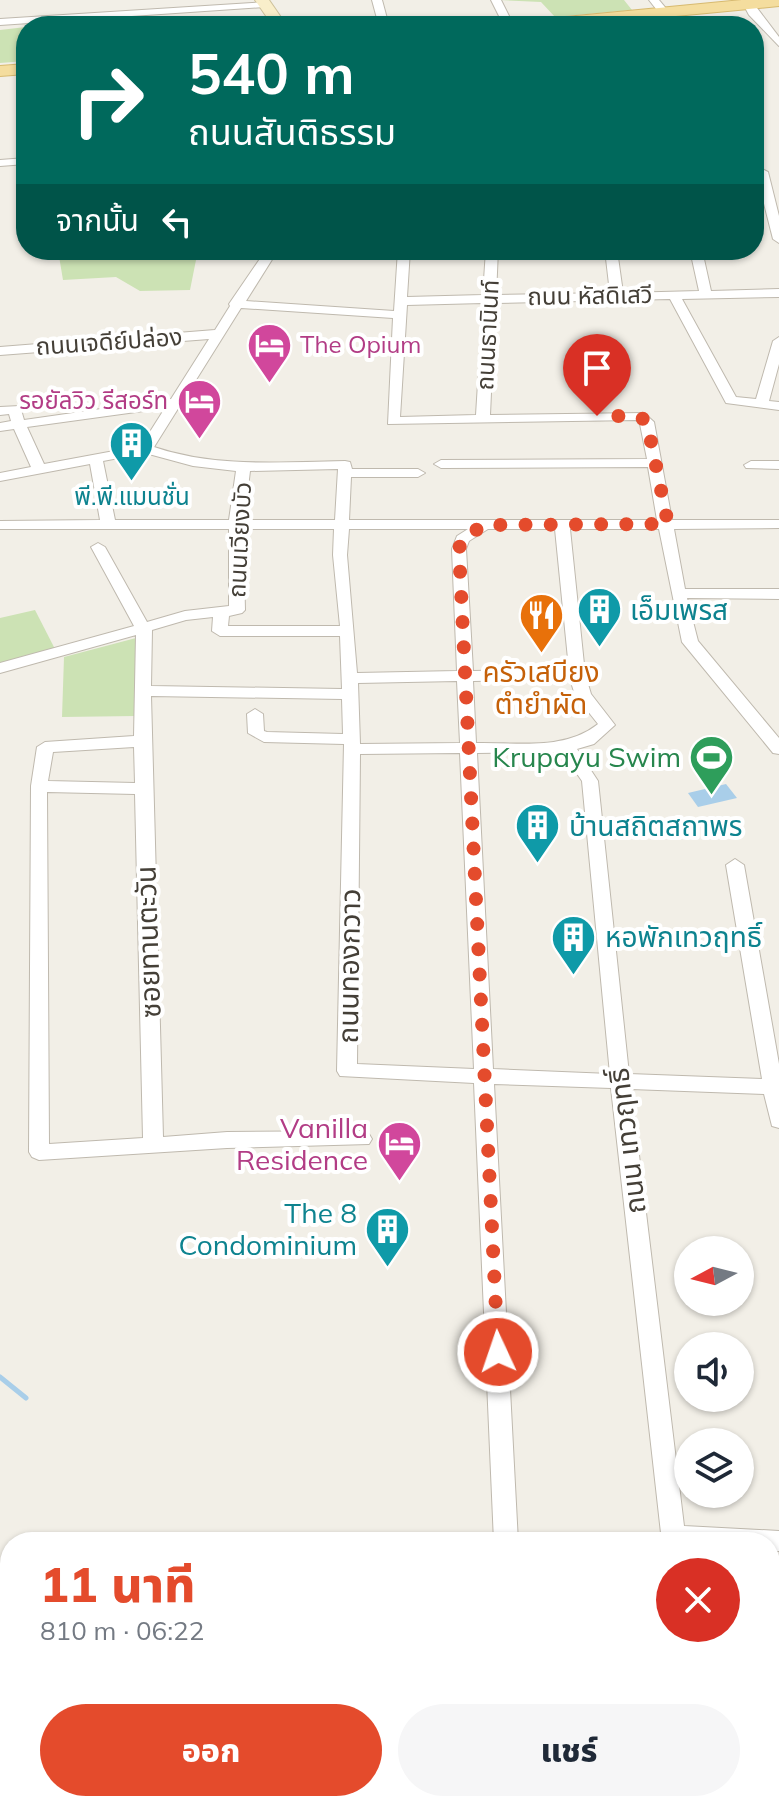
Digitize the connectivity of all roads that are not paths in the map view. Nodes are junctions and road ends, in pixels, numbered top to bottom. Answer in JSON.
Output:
{"nodes":[{"id":1,"x":240,"y":0,"type":"edge"},
{"id":2,"x":779,"y":1,"type":"edge"},
{"id":3,"x":263,"y":2,"type":"edge"},
{"id":4,"x":746,"y":2,"type":"edge"},
{"id":5,"x":659,"y":6,"type":"edge"},
{"id":6,"x":130,"y":13,"type":"junction"},
{"id":7,"x":87,"y":16,"type":"edge"},
{"id":8,"x":592,"y":16,"type":"edge"},
{"id":9,"x":764,"y":24,"type":"edge"},
{"id":10,"x":779,"y":43,"type":"edge"},
{"id":11,"x":764,"y":178,"type":"edge"},
{"id":12,"x":775,"y":208,"type":"edge"},
{"id":13,"x":779,"y":239,"type":"edge"},
{"id":14,"x":265,"y":260,"type":"edge"},
{"id":15,"x":403,"y":260,"type":"edge"},
{"id":16,"x":492,"y":260,"type":"edge"},
{"id":17,"x":612,"y":260,"type":"edge"},
{"id":18,"x":698,"y":260,"type":"edge"},
{"id":19,"x":779,"y":293,"type":"edge"},
{"id":20,"x":706,"y":294,"type":"junction"},
{"id":21,"x":674,"y":295,"type":"junction"},
{"id":22,"x":617,"y":296,"type":"junction"},
{"id":23,"x":490,"y":299,"type":"junction"},
{"id":24,"x":235,"y":304,"type":"junction"},
{"id":25,"x":400,"y":308,"type":"junction"},
{"id":26,"x":219,"y":334,"type":"junction"},
{"id":27,"x":779,"y":341,"type":"edge"},
{"id":28,"x":0,"y":351,"type":"edge"},
{"id":29,"x":173,"y":403,"type":"junction"},
{"id":30,"x":761,"y":404,"type":"junction"},
{"id":31,"x":779,"y":406,"type":"edge"},
{"id":32,"x":0,"y":411,"type":"edge"},
{"id":33,"x":483,"y":420,"type":"junction"},
{"id":34,"x":19,"y":425,"type":"junction"},
{"id":35,"x":0,"y":427,"type":"edge"},
{"id":36,"x":346,"y":446,"type":"dead end"},
{"id":37,"x":146,"y":449,"type":"junction"},
{"id":38,"x":96,"y":459,"type":"junction"},
{"id":39,"x":655,"y":463,"type":"junction"},
{"id":40,"x":441,"y":464,"type":"dead end"},
{"id":41,"x":751,"y":465,"type":"dead end"},
{"id":42,"x":779,"y":465,"type":"edge"},
{"id":43,"x":244,"y":466,"type":"junction"},
{"id":44,"x":344,"y":469,"type":"junction"},
{"id":45,"x":40,"y":470,"type":"junction"},
{"id":46,"x":418,"y":473,"type":"dead end"},
{"id":47,"x":0,"y":477,"type":"edge"},
{"id":48,"x":108,"y":524,"type":"junction"},
{"id":49,"x":562,"y":524,"type":"junction"},
{"id":50,"x":668,"y":524,"type":"junction"},
{"id":51,"x":779,"y":524,"type":"edge"},
{"id":52,"x":0,"y":525,"type":"edge"},
{"id":53,"x":236,"y":525,"type":"junction"},
{"id":54,"x":340,"y":525,"type":"junction"},
{"id":55,"x":484,"y":525,"type":"junction"},
{"id":56,"x":98,"y":547,"type":"dead end"},
{"id":57,"x":678,"y":593,"type":"junction"},
{"id":58,"x":779,"y":594,"type":"edge"},
{"id":59,"x":221,"y":613,"type":"junction"},
{"id":60,"x":144,"y":630,"type":"junction"},
{"id":61,"x":348,"y":631,"type":"junction"},
{"id":62,"x":0,"y":668,"type":"edge"},
{"id":63,"x":577,"y":674,"type":"junction"},
{"id":64,"x":465,"y":676,"type":"junction"},
{"id":65,"x":350,"y":686,"type":"junction"},
{"id":66,"x":144,"y":691,"type":"junction"},
{"id":67,"x":255,"y":714,"type":"dead end"},
{"id":68,"x":142,"y":741,"type":"junction"},
{"id":69,"x":352,"y":744,"type":"junction"},
{"id":70,"x":567,"y":747,"type":"junction"},
{"id":71,"x":469,"y":748,"type":"junction"},
{"id":72,"x":779,"y":749,"type":"edge"},
{"id":73,"x":39,"y":786,"type":"junction"},
{"id":74,"x":144,"y":789,"type":"junction"},
{"id":75,"x":735,"y":865,"type":"dead end"},
{"id":76,"x":485,"y":1076,"type":"junction"},
{"id":77,"x":620,"y":1081,"type":"junction"},
{"id":78,"x":776,"y":1087,"type":"edge"},
{"id":79,"x":779,"y":1121,"type":"edge"},
{"id":80,"x":362,"y":1139,"type":"dead end"},
{"id":81,"x":153,"y":1144,"type":"junction"},
{"id":82,"x":506,"y":1532,"type":"edge"},
{"id":83,"x":673,"y":1532,"type":"edge"}],
"edges":[{"from":1,"to":6,"type":"street"},
{"from":2,"to":4,"type":"main road"},
{"from":3,"to":6,"type":"street"},
{"from":4,"to":5,"type":"main road"},
{"from":5,"to":8,"type":"main road"},
{"from":6,"to":7,"type":"street"},
{"from":9,"to":10,"type":"street"},
{"from":11,"to":12,"type":"street"},
{"from":12,"to":13,"type":"street"},
{"from":14,"to":24,"type":"street"},
{"from":15,"to":25,"type":"street"},
{"from":16,"to":23,"type":"street","name":"ถนนธานินท์"},
{"from":17,"to":22,"type":"street"},
{"from":18,"to":20,"type":"street"},
{"from":19,"to":20,"type":"street","name":"ถนน หัสดิเสวี"},
{"from":20,"to":21,"type":"street","name":"ถนน หัสดิเสวี"},
{"from":21,"to":22,"type":"street","name":"ถนน หัสดิเสวี"},
{"from":21,"to":30,"type":"street"},
{"from":22,"to":23,"type":"street","name":"ถนน หัสดิเสวี"},
{"from":23,"to":25,"type":"street","name":"ถนน หัสดิเสวี"},
{"from":23,"to":33,"type":"street","name":"ถนนธานินท์"},
{"from":24,"to":25,"type":"street","name":"ถนน หัสดิเสวี"},
{"from":24,"to":26,"type":"street"},
{"from":25,"to":33,"type":"street"},
{"from":26,"to":28,"type":"street","name":"ถนนเจดีย์ปล่อง"},
{"from":26,"to":29,"type":"street"},
{"from":27,"to":30,"type":"street"},
{"from":29,"to":34,"type":"street"},
{"from":29,"to":37,"type":"street"},
{"from":30,"to":31,"type":"street"},
{"from":32,"to":34,"type":"street"},
{"from":33,"to":39,"type":"street"},
{"from":34,"to":35,"type":"street"},
{"from":34,"to":45,"type":"street"},
{"from":36,"to":44,"type":"street","name":"ถนนทองกวาว"},
{"from":37,"to":38,"type":"street"},
{"from":37,"to":43,"type":"street","name":"ถนนเวียงบัว"},
{"from":38,"to":45,"type":"street"},
{"from":38,"to":48,"type":"street"},
{"from":39,"to":40,"type":"street"},
{"from":39,"to":50,"type":"street"},
{"from":41,"to":42,"type":"street"},
{"from":43,"to":44,"type":"street"},
{"from":43,"to":53,"type":"street","name":"ถนนเวียงบัว"},
{"from":44,"to":46,"type":"street"},
{"from":44,"to":54,"type":"street","name":"ถนนทองกวาว"},
{"from":45,"to":47,"type":"street"},
{"from":48,"to":52,"type":"street"},
{"from":48,"to":53,"type":"street"},
{"from":49,"to":50,"type":"street"},
{"from":49,"to":55,"type":"street"},
{"from":49,"to":63,"type":"street"},
{"from":50,"to":51,"type":"street"},
{"from":50,"to":57,"type":"street"},
{"from":53,"to":54,"type":"street"},
{"from":53,"to":59,"type":"street","name":"ถนนเวียงบัว"},
{"from":54,"to":55,"type":"street"},
{"from":54,"to":61,"type":"street","name":"ถนนทองกวาว"},
{"from":55,"to":64,"type":"street"},
{"from":56,"to":60,"type":"street"},
{"from":57,"to":58,"type":"street"},
{"from":57,"to":72,"type":"street"},
{"from":59,"to":60,"type":"street","name":"ถนนเวียงบัว"},
{"from":59,"to":61,"type":"street"},
{"from":60,"to":62,"type":"street","name":"ถนนเวียงบัว"},
{"from":60,"to":66,"type":"street","name":"ซอยทานตะวัน"},
{"from":61,"to":65,"type":"street","name":"ถนนทองกวาว"},
{"from":63,"to":64,"type":"street"},
{"from":63,"to":70,"type":"street"},
{"from":64,"to":65,"type":"street"},
{"from":64,"to":71,"type":"street"},
{"from":65,"to":66,"type":"street"},
{"from":65,"to":69,"type":"street","name":"ถนนทองกวาว"},
{"from":66,"to":68,"type":"street","name":"ซอยทานตะวัน"},
{"from":67,"to":69,"type":"street"},
{"from":68,"to":73,"type":"street"},
{"from":68,"to":74,"type":"street","name":"ซอยทานตะวัน"},
{"from":69,"to":71,"type":"street"},
{"from":69,"to":76,"type":"street","name":"ถนนทองกวาว"},
{"from":70,"to":71,"type":"street"},
{"from":70,"to":77,"type":"street","name":"ถนน เทวฤทธิ์"},
{"from":71,"to":76,"type":"street"},
{"from":73,"to":74,"type":"street"},
{"from":73,"to":81,"type":"street"},
{"from":74,"to":81,"type":"street","name":"ซอยทานตะวัน"},
{"from":75,"to":78,"type":"street"},
{"from":76,"to":77,"type":"street","name":"ถนนทองกวาว"},
{"from":76,"to":82,"type":"street"},
{"from":77,"to":78,"type":"street","name":"ถนนทองกวาว"},
{"from":77,"to":83,"type":"street","name":"ถนน เทวฤทธิ์"},
{"from":78,"to":79,"type":"street"},
{"from":80,"to":81,"type":"street"}]}
